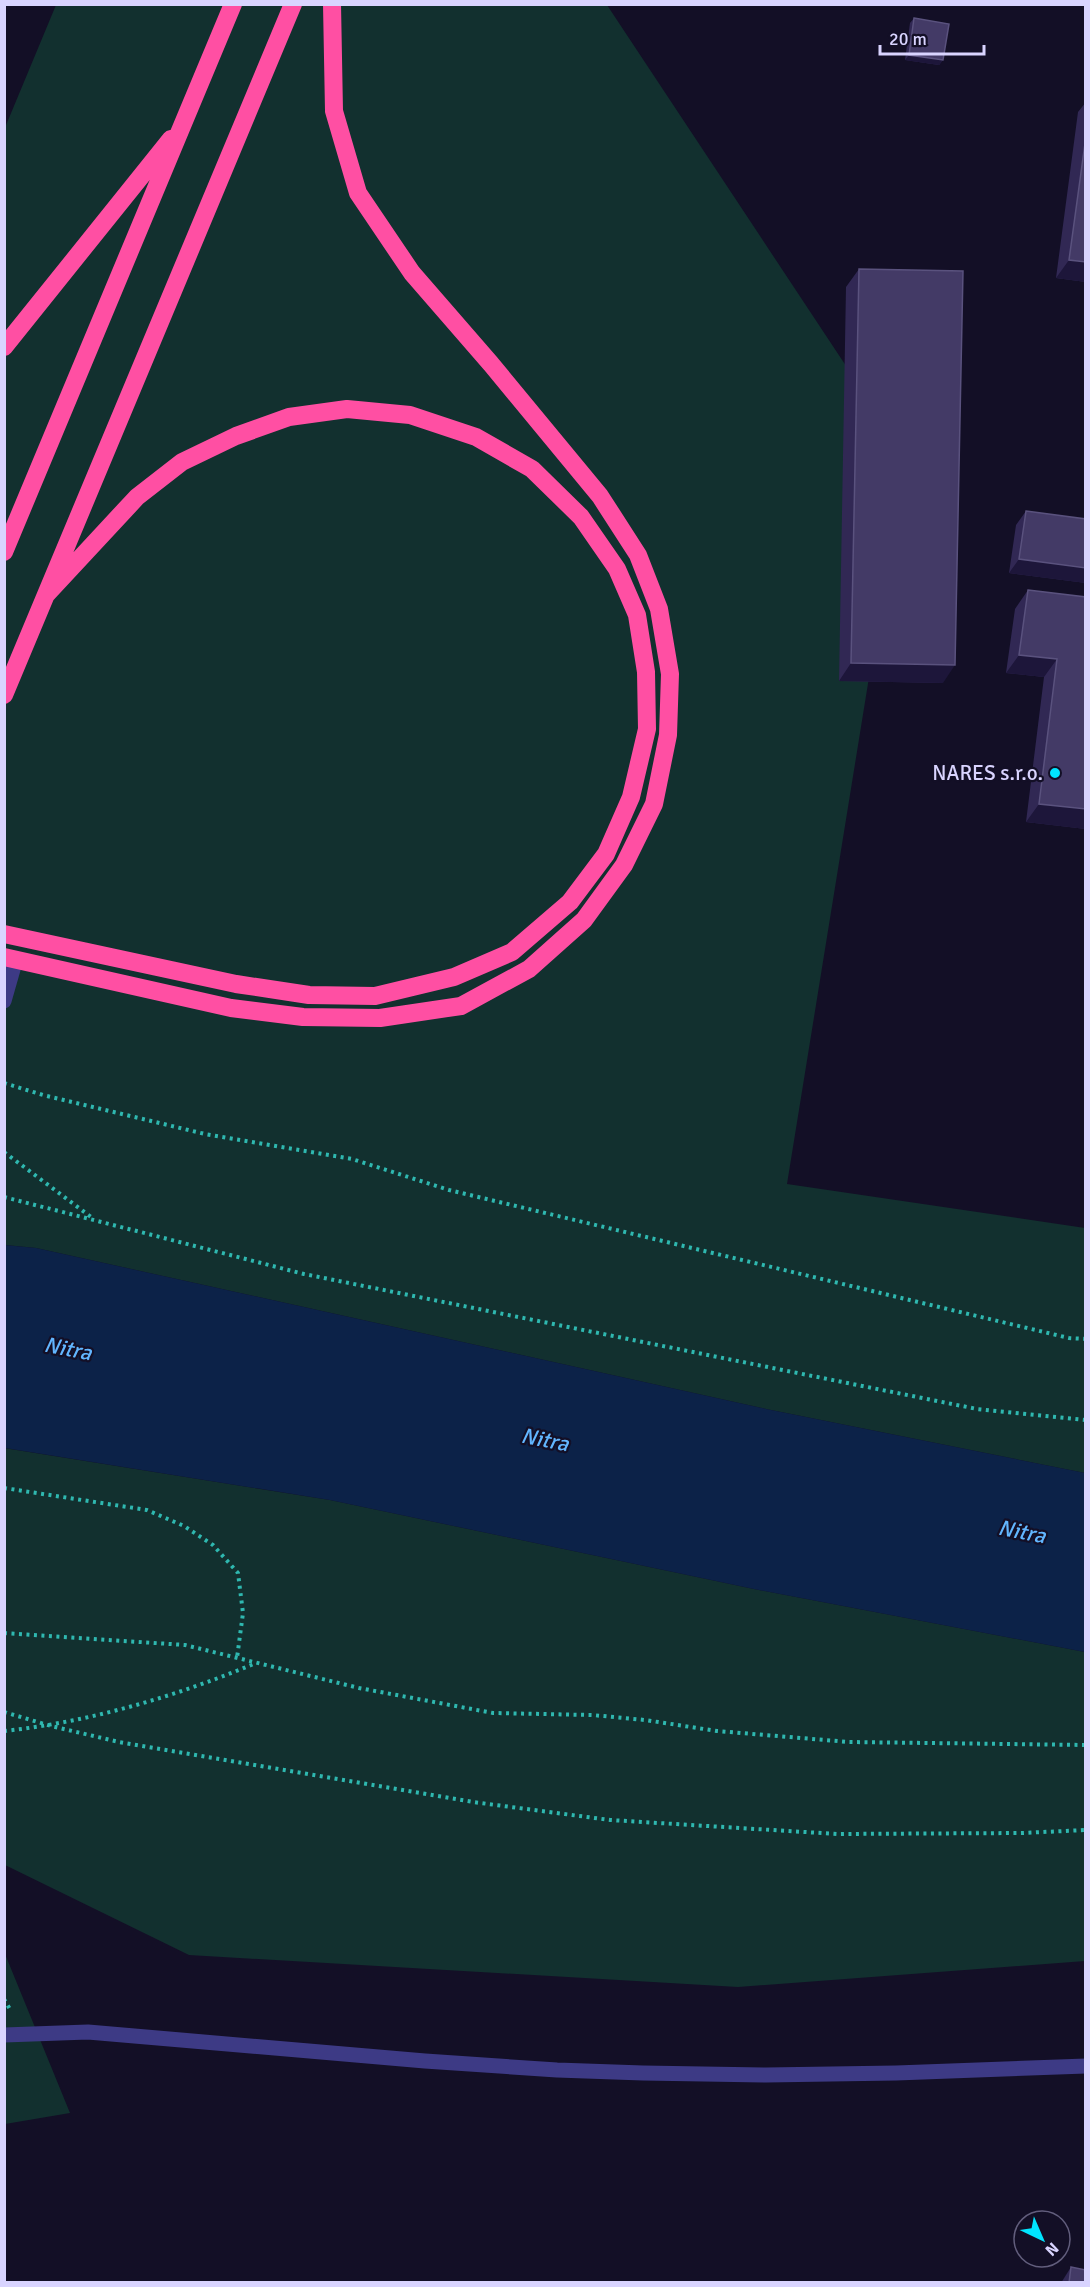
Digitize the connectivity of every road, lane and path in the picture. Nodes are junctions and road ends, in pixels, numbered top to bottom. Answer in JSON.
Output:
{"nodes":[{"id":1,"x":233,"y":4,"type":"edge"},
{"id":2,"x":293,"y":4,"type":"edge"},
{"id":3,"x":332,"y":4,"type":"edge"},
{"id":4,"x":185,"y":121,"type":"junction"},
{"id":5,"x":4,"y":347,"type":"edge"},
{"id":6,"x":4,"y":552,"type":"edge"},
{"id":7,"x":46,"y":595,"type":"junction"},
{"id":8,"x":4,"y":695,"type":"edge"},
{"id":9,"x":4,"y":934,"type":"edge"},
{"id":10,"x":10,"y":958,"type":"edge"},
{"id":11,"x":4,"y":1001,"type":"edge"},
{"id":12,"x":4,"y":1083,"type":"edge"},
{"id":13,"x":4,"y":1152,"type":"edge"},
{"id":14,"x":4,"y":1197,"type":"edge"},
{"id":15,"x":94,"y":1219,"type":"junction"},
{"id":16,"x":1086,"y":1339,"type":"edge"},
{"id":17,"x":1086,"y":1420,"type":"edge"},
{"id":18,"x":4,"y":1488,"type":"edge"},
{"id":19,"x":4,"y":1633,"type":"edge"},
{"id":20,"x":237,"y":1658,"type":"junction"},
{"id":21,"x":257,"y":1663,"type":"junction"},
{"id":22,"x":4,"y":1712,"type":"edge"},
{"id":23,"x":51,"y":1726,"type":"junction"},
{"id":24,"x":4,"y":1731,"type":"edge"},
{"id":25,"x":1086,"y":1745,"type":"edge"},
{"id":26,"x":1086,"y":1830,"type":"edge"},
{"id":27,"x":4,"y":2035,"type":"edge"},
{"id":28,"x":1086,"y":2066,"type":"edge"}],
"edges":[{"from":1,"to":4,"type":"highway"},
{"from":2,"to":7,"type":"highway"},
{"from":3,"to":10,"type":"highway"},
{"from":4,"to":5,"type":"highway"},
{"from":4,"to":6,"type":"highway"},
{"from":7,"to":8,"type":"highway"},
{"from":7,"to":9,"type":"highway"},
{"from":10,"to":11,"type":"street"},
{"from":12,"to":16,"type":"path"},
{"from":13,"to":15,"type":"path"},
{"from":14,"to":15,"type":"path"},
{"from":15,"to":17,"type":"path"},
{"from":18,"to":20,"type":"path"},
{"from":19,"to":20,"type":"path"},
{"from":20,"to":21,"type":"path"},
{"from":21,"to":23,"type":"path"},
{"from":21,"to":25,"type":"path"},
{"from":22,"to":23,"type":"path"},
{"from":23,"to":24,"type":"path"},
{"from":23,"to":26,"type":"path"},
{"from":27,"to":28,"type":"street"}]}
